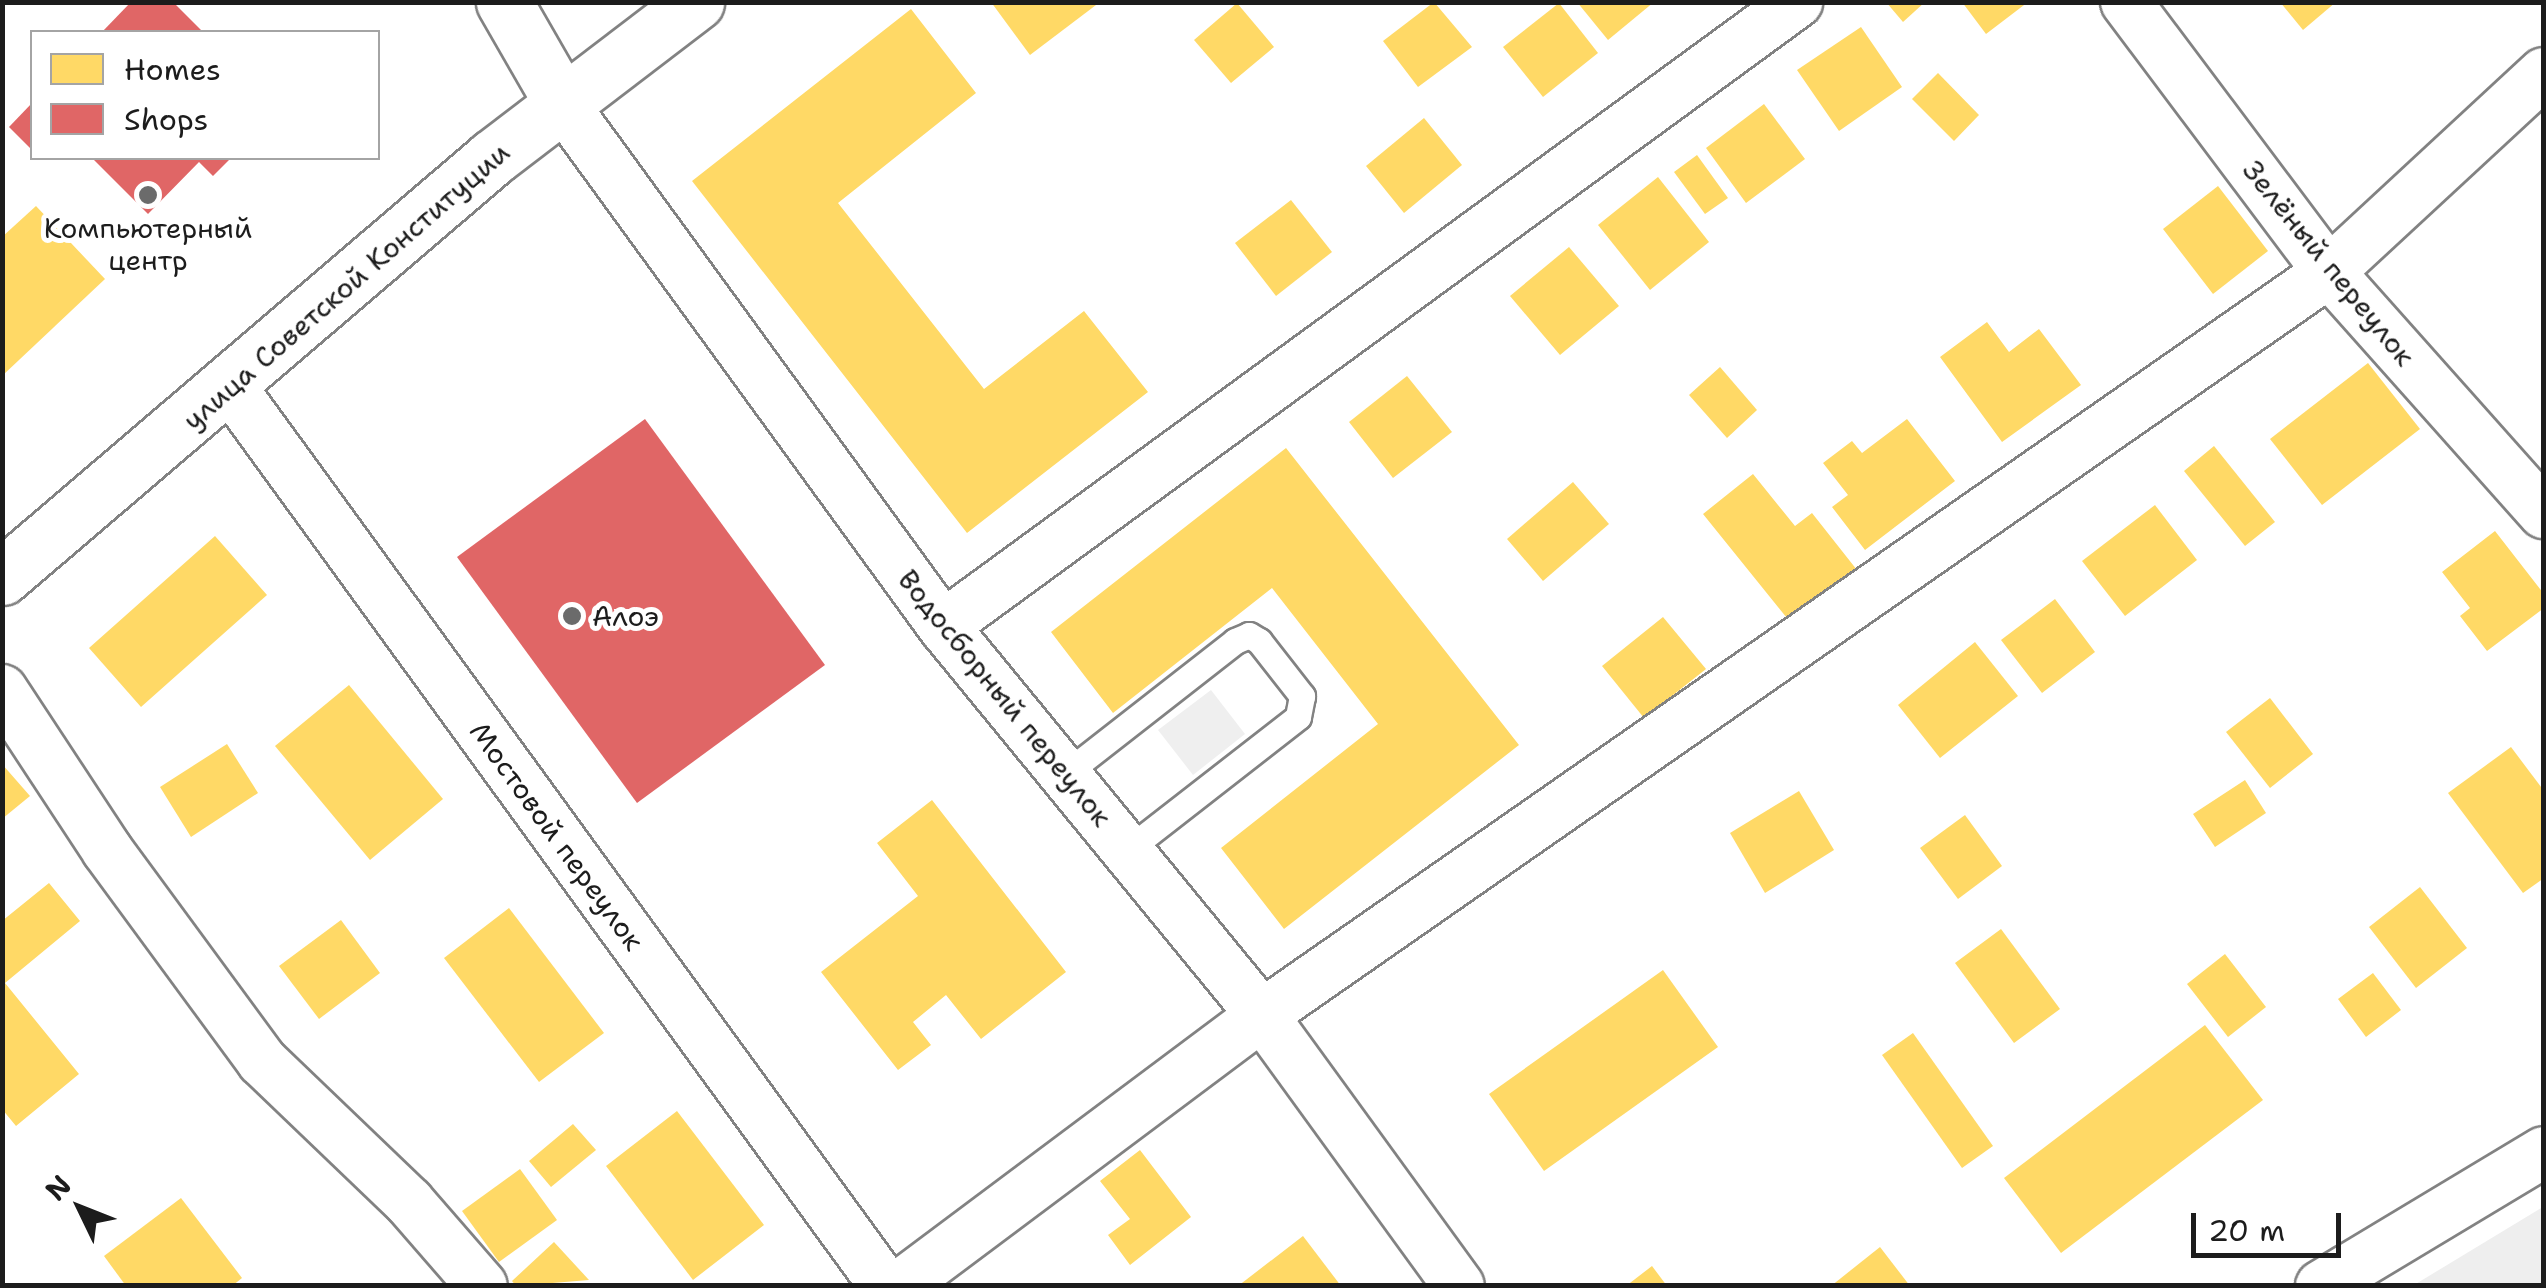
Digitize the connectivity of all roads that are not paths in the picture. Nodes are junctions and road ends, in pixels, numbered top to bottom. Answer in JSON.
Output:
{"nodes":[{"id":1,"x":504,"y":2,"type":"edge"},
{"id":2,"x":696,"y":2,"type":"edge"},
{"id":3,"x":1798,"y":2,"type":"edge"},
{"id":4,"x":2126,"y":2,"type":"edge"},
{"id":5,"x":2544,"y":73,"type":"edge"},
{"id":6,"x":562,"y":103,"type":"junction"},
{"id":7,"x":2329,"y":272,"type":"junction"},
{"id":8,"x":230,"y":386,"type":"junction"},
{"id":9,"x":2544,"y":514,"type":"edge"},
{"id":10,"x":2,"y":577,"type":"edge"},
{"id":11,"x":944,"y":626,"type":"junction"},
{"id":12,"x":2,"y":690,"type":"edge"},
{"id":13,"x":1065,"y":774,"type":"junction"},
{"id":14,"x":1127,"y":850,"type":"junction"},
{"id":15,"x":1262,"y":1015,"type":"junction"},
{"id":16,"x":2544,"y":1152,"type":"edge"},
{"id":17,"x":482,"y":1286,"type":"edge"},
{"id":18,"x":884,"y":1286,"type":"edge"},
{"id":19,"x":900,"y":1286,"type":"edge"},
{"id":20,"x":1459,"y":1286,"type":"edge"},
{"id":21,"x":2321,"y":1286,"type":"edge"}],
"edges":[{"from":1,"to":6,"type":"main road"},
{"from":2,"to":6,"type":"main road","name":"улица Советской Конституции"},
{"from":3,"to":11,"type":"street"},
{"from":4,"to":7,"type":"street","name":"Зелёный переулок"},
{"from":5,"to":7,"type":"street"},
{"from":6,"to":8,"type":"main road","name":"улица Советской Конституции"},
{"from":6,"to":11,"type":"street","name":"Водосборный переулок"},
{"from":7,"to":9,"type":"street","name":"Зелёный переулок"},
{"from":7,"to":15,"type":"street"},
{"from":8,"to":10,"type":"main road","name":"улица Советской Конституции"},
{"from":8,"to":18,"type":"street","name":"Мостовой переулок"},
{"from":11,"to":13,"type":"street","name":"Водосборный переулок"},
{"from":12,"to":17,"type":"street"},
{"from":13,"to":14,"type":"street","name":"Водосборный переулок"},
{"from":13,"to":14,"type":"lane"},
{"from":14,"to":15,"type":"street","name":"Водосборный переулок"},
{"from":15,"to":19,"type":"street"},
{"from":15,"to":20,"type":"street","name":"Водосборный переулок"},
{"from":16,"to":21,"type":"street"}]}
